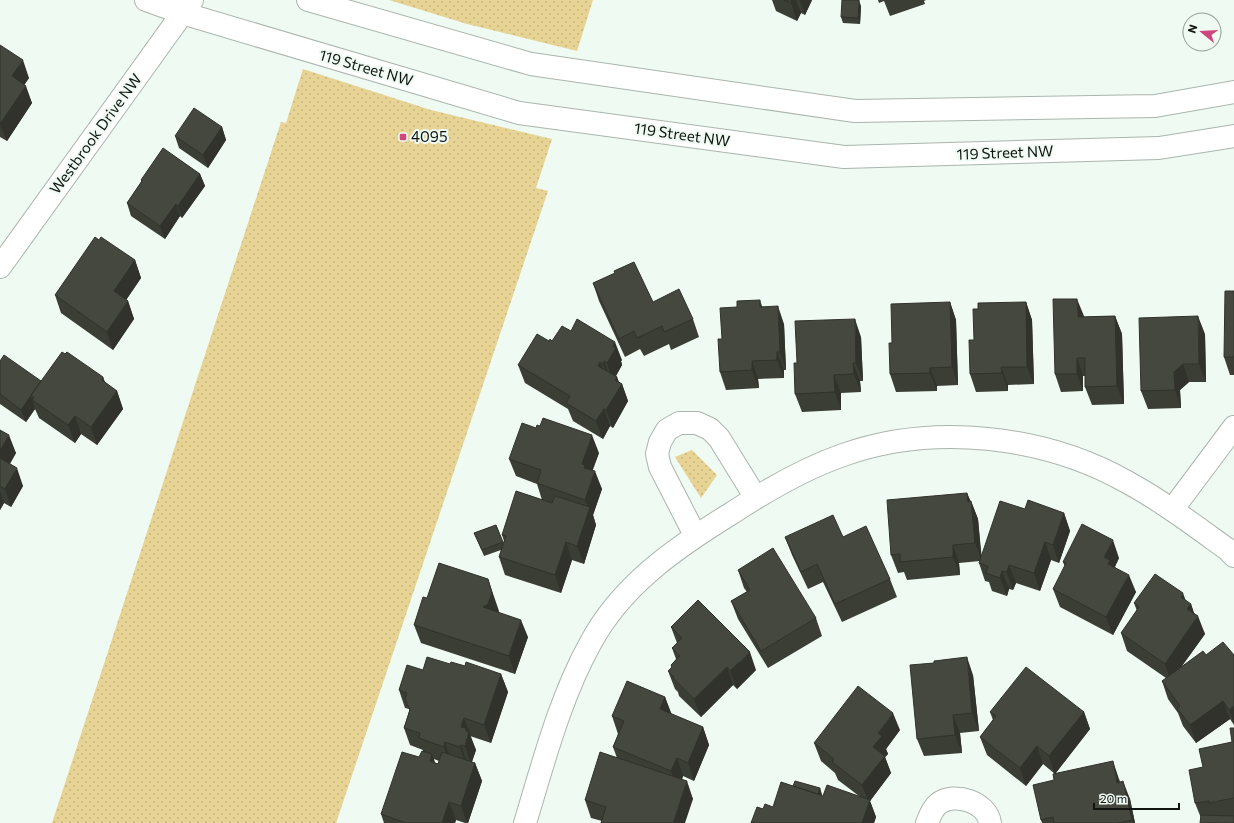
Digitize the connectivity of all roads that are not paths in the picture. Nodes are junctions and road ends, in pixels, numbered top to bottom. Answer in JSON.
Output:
{"nodes":[{"id":1,"x":146,"y":0,"type":"edge"},
{"id":2,"x":308,"y":0,"type":"edge"},
{"id":3,"x":187,"y":7,"type":"edge"},
{"id":4,"x":1234,"y":92,"type":"edge"},
{"id":5,"x":1234,"y":136,"type":"edge"},
{"id":6,"x":0,"y":267,"type":"edge"},
{"id":7,"x":1234,"y":428,"type":"edge"},
{"id":8,"x":756,"y":498,"type":"junction"},
{"id":9,"x":1172,"y":510,"type":"junction"},
{"id":10,"x":695,"y":535,"type":"junction"},
{"id":11,"x":1232,"y":548,"type":"edge"},
{"id":12,"x":526,"y":823,"type":"edge"},
{"id":13,"x":927,"y":823,"type":"edge"},
{"id":14,"x":990,"y":823,"type":"edge"}],
"edges":[{"from":1,"to":3,"type":"main road","name":"119 Street NW"},
{"from":2,"to":4,"type":"main road"},
{"from":3,"to":5,"type":"main road","name":"119 Street NW"},
{"from":3,"to":6,"type":"main road","name":"Westbrook Drive NW"},
{"from":7,"to":9,"type":"main road"},
{"from":8,"to":9,"type":"main road"},
{"from":8,"to":10,"type":"main road"},
{"from":8,"to":10,"type":"main road"},
{"from":9,"to":11,"type":"main road"},
{"from":10,"to":12,"type":"main road"},
{"from":13,"to":14,"type":"main road"}]}
